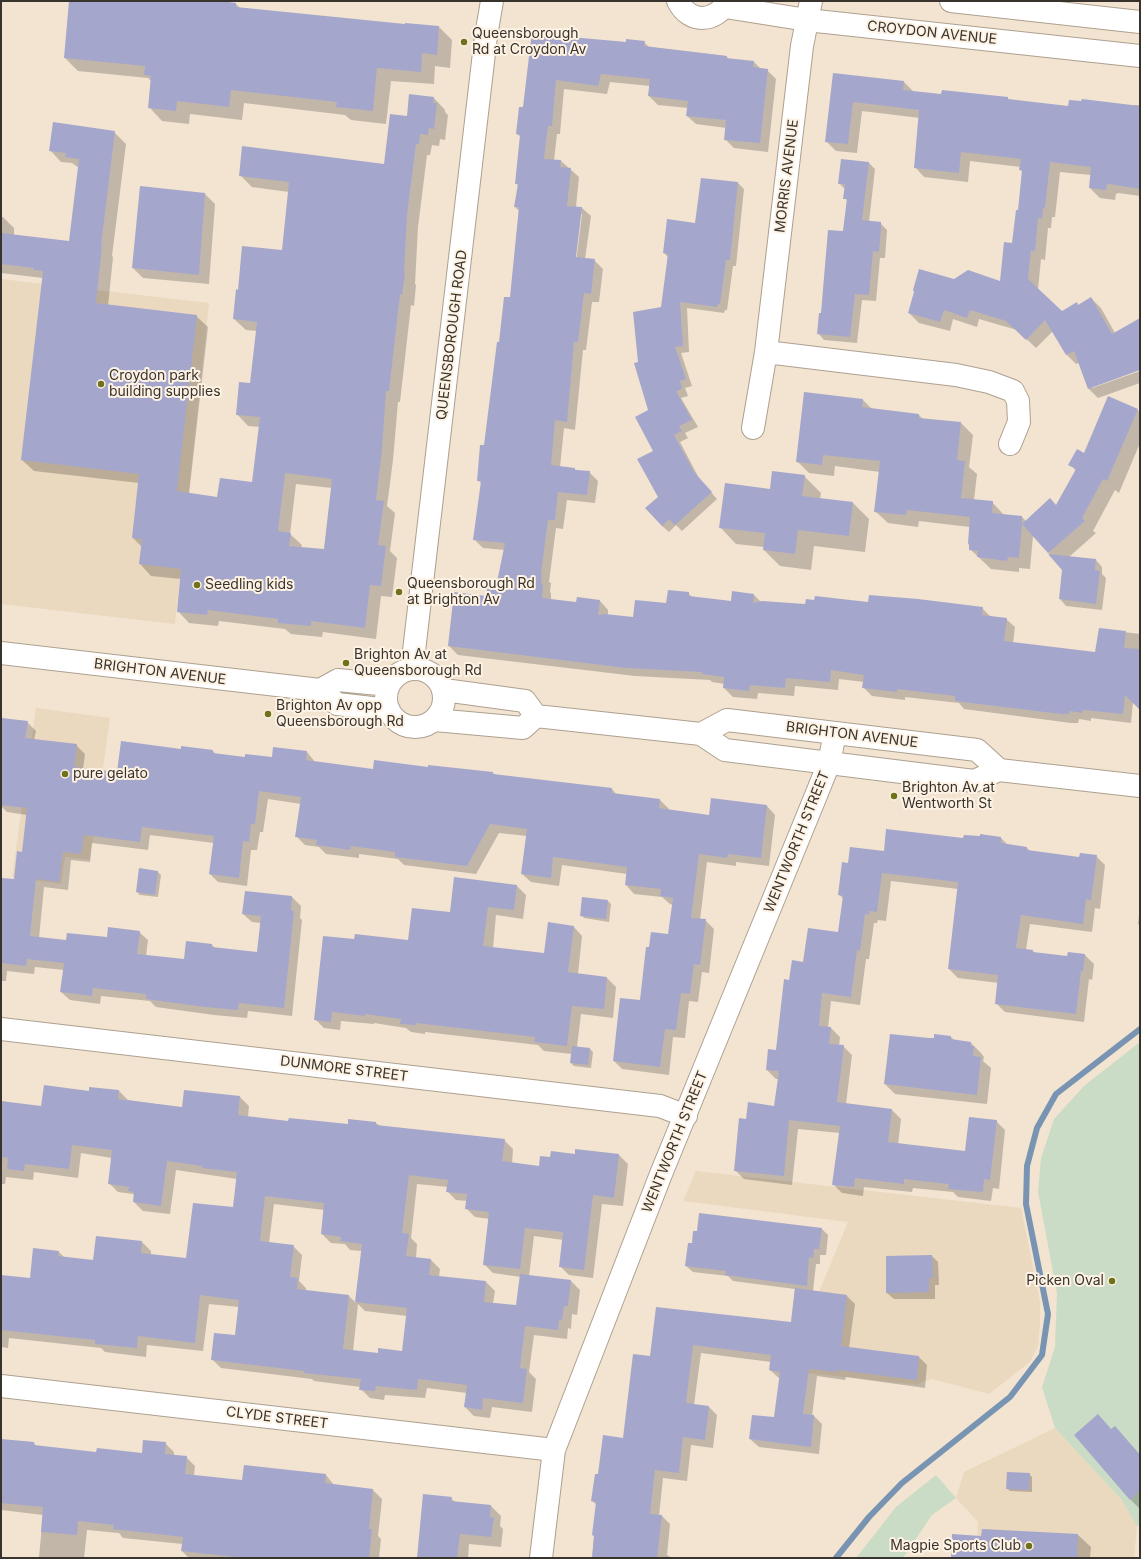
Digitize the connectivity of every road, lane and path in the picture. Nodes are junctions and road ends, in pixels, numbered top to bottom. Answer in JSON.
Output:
{"nodes":[{"id":1,"x":492,"y":1,"type":"edge"},
{"id":2,"x":677,"y":1,"type":"edge"},
{"id":3,"x":951,"y":1,"type":"edge"},
{"id":4,"x":726,"y":4,"type":"edge"},
{"id":5,"x":809,"y":10,"type":"edge"},
{"id":6,"x":1078,"y":15,"type":"junction"},
{"id":7,"x":1140,"y":22,"type":"edge"},
{"id":8,"x":1074,"y":49,"type":"junction"},
{"id":9,"x":1140,"y":56,"type":"edge"},
{"id":10,"x":766,"y":352,"type":"junction"},
{"id":11,"x":752,"y":428,"type":"dead end"},
{"id":12,"x":1010,"y":444,"type":"dead end"},
{"id":13,"x":1,"y":653,"type":"edge"},
{"id":14,"x":412,"y":668,"type":"junction"},
{"id":15,"x":389,"y":685,"type":"junction"},
{"id":16,"x":320,"y":690,"type":"junction"},
{"id":17,"x":444,"y":690,"type":"junction"},
{"id":18,"x":389,"y":710,"type":"junction"},
{"id":19,"x":536,"y":716,"type":"junction"},
{"id":20,"x":435,"y":720,"type":"junction"},
{"id":21,"x":701,"y":734,"type":"junction"},
{"id":22,"x":835,"y":734,"type":"junction"},
{"id":23,"x":829,"y":763,"type":"junction"},
{"id":24,"x":999,"y":770,"type":"junction"},
{"id":25,"x":1140,"y":786,"type":"edge"},
{"id":26,"x":1,"y":1029,"type":"edge"},
{"id":27,"x":686,"y":1116,"type":"junction"},
{"id":28,"x":1,"y":1386,"type":"edge"},
{"id":29,"x":554,"y":1450,"type":"junction"},
{"id":30,"x":541,"y":1558,"type":"edge"}],
"edges":[{"from":1,"to":14,"type":"street","name":"QUEENSBOROUGH ROAD"},
{"from":2,"to":4,"type":"street"},
{"from":3,"to":6,"type":"street"},
{"from":4,"to":5,"type":"street","name":"CROYDON AVENUE"},
{"from":5,"to":8,"type":"street","name":"CROYDON AVENUE"},
{"from":5,"to":10,"type":"street","name":"MORRIS AVENUE"},
{"from":6,"to":7,"type":"street"},
{"from":6,"to":8,"type":"street"},
{"from":8,"to":9,"type":"street","name":"CROYDON AVENUE"},
{"from":10,"to":11,"type":"street","name":"MORRIS AVENUE"},
{"from":10,"to":12,"type":"street"},
{"from":13,"to":16,"type":"street","name":"BRIGHTON AVENUE"},
{"from":14,"to":15,"type":"street"},
{"from":14,"to":17,"type":"street"},
{"from":15,"to":16,"type":"street"},
{"from":15,"to":18,"type":"street"},
{"from":16,"to":18,"type":"street"},
{"from":17,"to":19,"type":"street"},
{"from":17,"to":20,"type":"street"},
{"from":18,"to":20,"type":"street"},
{"from":19,"to":20,"type":"street"},
{"from":19,"to":21,"type":"street"},
{"from":21,"to":22,"type":"street","name":"BRIGHTON AVENUE"},
{"from":21,"to":23,"type":"street"},
{"from":22,"to":23,"type":"street","name":"WENTWORTH STREET"},
{"from":22,"to":24,"type":"street","name":"BRIGHTON AVENUE"},
{"from":23,"to":24,"type":"street"},
{"from":23,"to":27,"type":"street","name":"WENTWORTH STREET"},
{"from":24,"to":25,"type":"street"},
{"from":26,"to":27,"type":"street","name":"DUNMORE STREET"},
{"from":27,"to":29,"type":"street","name":"WENTWORTH STREET"},
{"from":28,"to":29,"type":"street","name":"CLYDE STREET"},
{"from":29,"to":30,"type":"street","name":"WENTWORTH STREET"}]}
